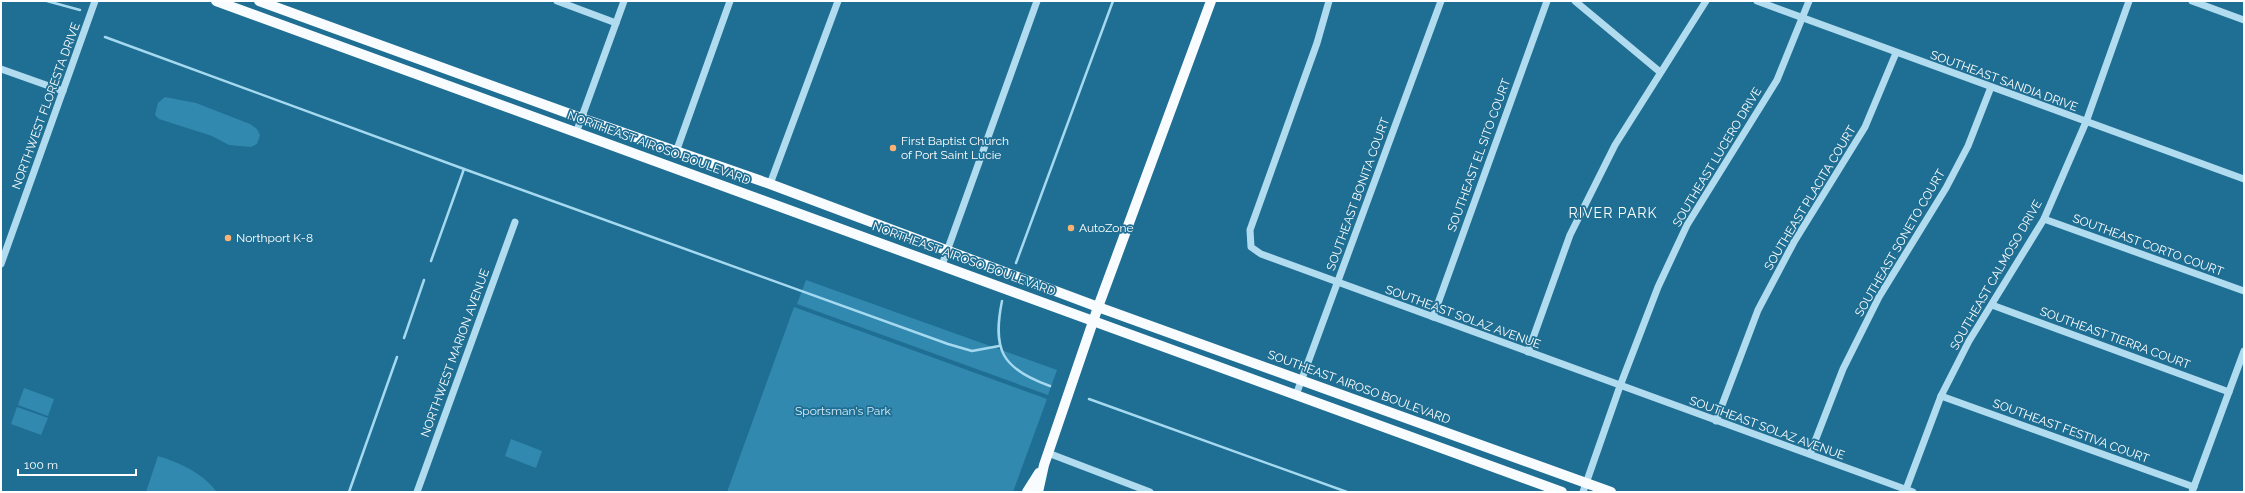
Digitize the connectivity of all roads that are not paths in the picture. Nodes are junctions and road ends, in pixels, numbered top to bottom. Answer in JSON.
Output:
{"nodes":[{"id":1,"x":95,"y":1,"type":"edge"},
{"id":2,"x":216,"y":1,"type":"edge"},
{"id":3,"x":259,"y":1,"type":"edge"},
{"id":4,"x":557,"y":1,"type":"edge"},
{"id":5,"x":624,"y":1,"type":"edge"},
{"id":6,"x":730,"y":1,"type":"edge"},
{"id":7,"x":838,"y":1,"type":"edge"},
{"id":8,"x":1037,"y":1,"type":"edge"},
{"id":9,"x":1212,"y":1,"type":"edge"},
{"id":10,"x":1329,"y":1,"type":"edge"},
{"id":11,"x":1441,"y":1,"type":"edge"},
{"id":12,"x":1547,"y":1,"type":"edge"},
{"id":13,"x":1574,"y":1,"type":"edge"},
{"id":14,"x":1706,"y":1,"type":"edge"},
{"id":15,"x":1757,"y":1,"type":"edge"},
{"id":16,"x":1809,"y":1,"type":"edge"},
{"id":17,"x":2129,"y":1,"type":"edge"},
{"id":18,"x":2192,"y":1,"type":"edge"},
{"id":19,"x":1803,"y":19,"type":"junction"},
{"id":20,"x":2244,"y":20,"type":"edge"},
{"id":21,"x":616,"y":23,"type":"junction"},
{"id":22,"x":1896,"y":53,"type":"junction"},
{"id":23,"x":1,"y":69,"type":"edge"},
{"id":24,"x":1660,"y":72,"type":"junction"},
{"id":25,"x":1990,"y":87,"type":"junction"},
{"id":26,"x":63,"y":91,"type":"junction"},
{"id":27,"x":581,"y":118,"type":"junction"},
{"id":28,"x":2086,"y":122,"type":"junction"},
{"id":29,"x":576,"y":132,"type":"junction"},
{"id":30,"x":676,"y":152,"type":"junction"},
{"id":31,"x":2244,"y":180,"type":"edge"},
{"id":32,"x":770,"y":184,"type":"junction"},
{"id":33,"x":2044,"y":219,"type":"junction"},
{"id":34,"x":515,"y":222,"type":"dead end"},
{"id":35,"x":947,"y":251,"type":"junction"},
{"id":36,"x":1,"y":264,"type":"edge"},
{"id":37,"x":942,"y":265,"type":"junction"},
{"id":38,"x":1336,"y":282,"type":"junction"},
{"id":39,"x":2244,"y":291,"type":"edge"},
{"id":40,"x":1992,"y":305,"type":"junction"},
{"id":41,"x":1098,"y":307,"type":"junction"},
{"id":42,"x":1432,"y":317,"type":"junction"},
{"id":43,"x":1093,"y":320,"type":"junction"},
{"id":44,"x":2244,"y":351,"type":"edge"},
{"id":45,"x":1528,"y":352,"type":"junction"},
{"id":46,"x":1302,"y":380,"type":"junction"},
{"id":47,"x":1620,"y":386,"type":"junction"},
{"id":48,"x":2229,"y":392,"type":"junction"},
{"id":49,"x":1296,"y":394,"type":"junction"},
{"id":50,"x":1941,"y":396,"type":"junction"},
{"id":51,"x":1716,"y":421,"type":"junction"},
{"id":52,"x":1447,"y":432,"type":"junction"},
{"id":53,"x":1441,"y":448,"type":"junction"},
{"id":54,"x":1048,"y":453,"type":"junction"},
{"id":55,"x":1810,"y":454,"type":"junction"},
{"id":56,"x":1044,"y":465,"type":"junction"},
{"id":57,"x":1584,"y":487,"type":"edge"},
{"id":58,"x":2193,"y":490,"type":"edge"},
{"id":59,"x":1908,"y":491,"type":"edge"},
{"id":60,"x":417,"y":492,"type":"edge"},
{"id":61,"x":1028,"y":492,"type":"edge"},
{"id":62,"x":1038,"y":492,"type":"edge"},
{"id":63,"x":1150,"y":492,"type":"edge"},
{"id":64,"x":1562,"y":492,"type":"edge"},
{"id":65,"x":1611,"y":492,"type":"edge"}],
"edges":[{"from":1,"to":26,"type":"street","name":"NORTHWEST FLORESTA DRIVE"},
{"from":2,"to":29,"type":"main road","name":"NORTHEAST AIROSO BOULEVARD"},
{"from":3,"to":27,"type":"main road","name":"NORTHEAST AIROSO BOULEVARD"},
{"from":4,"to":21,"type":"street"},
{"from":5,"to":21,"type":"street"},
{"from":6,"to":30,"type":"street"},
{"from":7,"to":32,"type":"street"},
{"from":8,"to":35,"type":"street"},
{"from":9,"to":41,"type":"main road"},
{"from":10,"to":38,"type":"street","name":"SOUTHEAST SOLAZ AVENUE"},
{"from":11,"to":38,"type":"street","name":"SOUTHEAST BONITA COURT"},
{"from":12,"to":42,"type":"street","name":"SOUTHEAST EL SITO COURT"},
{"from":13,"to":24,"type":"street"},
{"from":14,"to":24,"type":"street"},
{"from":15,"to":19,"type":"street","name":"SOUTHEAST SANDIA DRIVE"},
{"from":16,"to":19,"type":"street","name":"SOUTHEAST LUCERO DRIVE"},
{"from":17,"to":28,"type":"street","name":"SOUTHEAST CALMOSO DRIVE"},
{"from":18,"to":20,"type":"street"},
{"from":19,"to":22,"type":"street","name":"SOUTHEAST SANDIA DRIVE"},
{"from":19,"to":47,"type":"street","name":"SOUTHEAST LUCERO DRIVE"},
{"from":21,"to":27,"type":"street"},
{"from":22,"to":25,"type":"street","name":"SOUTHEAST SANDIA DRIVE"},
{"from":22,"to":51,"type":"street","name":"SOUTHEAST PLACITA COURT"},
{"from":23,"to":26,"type":"street"},
{"from":24,"to":45,"type":"street"},
{"from":25,"to":28,"type":"street","name":"SOUTHEAST SANDIA DRIVE"},
{"from":25,"to":55,"type":"street","name":"SOUTHEAST SONETO COURT"},
{"from":26,"to":36,"type":"street","name":"NORTHWEST FLORESTA DRIVE"},
{"from":27,"to":29,"type":"street"},
{"from":27,"to":30,"type":"main road","name":"NORTHEAST AIROSO BOULEVARD"},
{"from":28,"to":31,"type":"street","name":"SOUTHEAST SANDIA DRIVE"},
{"from":28,"to":33,"type":"street","name":"SOUTHEAST CALMOSO DRIVE"},
{"from":29,"to":37,"type":"main road","name":"NORTHEAST AIROSO BOULEVARD"},
{"from":30,"to":32,"type":"main road","name":"NORTHEAST AIROSO BOULEVARD"},
{"from":32,"to":35,"type":"main road","name":"NORTHEAST AIROSO BOULEVARD"},
{"from":33,"to":39,"type":"street","name":"SOUTHEAST CORTO COURT"},
{"from":33,"to":40,"type":"street","name":"SOUTHEAST CALMOSO DRIVE"},
{"from":34,"to":60,"type":"street","name":"NORTHWEST MARION AVENUE"},
{"from":35,"to":37,"type":"street"},
{"from":35,"to":41,"type":"main road","name":"NORTHEAST AIROSO BOULEVARD"},
{"from":37,"to":43,"type":"main road","name":"NORTHEAST AIROSO BOULEVARD"},
{"from":38,"to":42,"type":"street","name":"SOUTHEAST SOLAZ AVENUE"},
{"from":38,"to":46,"type":"street","name":"SOUTHEAST BONITA COURT"},
{"from":40,"to":48,"type":"street","name":"SOUTHEAST TIERRA COURT"},
{"from":40,"to":50,"type":"street","name":"SOUTHEAST CALMOSO DRIVE"},
{"from":41,"to":43,"type":"main road"},
{"from":41,"to":46,"type":"main road","name":"SOUTHEAST AIROSO BOULEVARD"},
{"from":42,"to":45,"type":"street","name":"SOUTHEAST SOLAZ AVENUE"},
{"from":43,"to":49,"type":"main road"},
{"from":43,"to":54,"type":"main road"},
{"from":44,"to":48,"type":"street"},
{"from":45,"to":47,"type":"street","name":"SOUTHEAST SOLAZ AVENUE"},
{"from":46,"to":49,"type":"street","name":"SOUTHEAST BONITA COURT"},
{"from":46,"to":52,"type":"main road","name":"SOUTHEAST AIROSO BOULEVARD"},
{"from":47,"to":51,"type":"street","name":"SOUTHEAST SOLAZ AVENUE"},
{"from":47,"to":57,"type":"street","name":"SOUTHEAST LUCERO DRIVE"},
{"from":48,"to":58,"type":"street"},
{"from":49,"to":53,"type":"main road"},
{"from":50,"to":58,"type":"street","name":"SOUTHEAST FESTIVA COURT"},
{"from":50,"to":59,"type":"street","name":"SOUTHEAST CALMOSO DRIVE"},
{"from":51,"to":55,"type":"street","name":"SOUTHEAST SOLAZ AVENUE"},
{"from":52,"to":53,"type":"main road"},
{"from":52,"to":57,"type":"main road","name":"SOUTHEAST AIROSO BOULEVARD"},
{"from":53,"to":64,"type":"main road"},
{"from":54,"to":56,"type":"main road"},
{"from":54,"to":63,"type":"street"},
{"from":55,"to":59,"type":"street","name":"SOUTHEAST SOLAZ AVENUE"},
{"from":56,"to":61,"type":"main road"},
{"from":56,"to":62,"type":"main road"},
{"from":57,"to":65,"type":"main road","name":"SOUTHEAST AIROSO BOULEVARD"}]}
